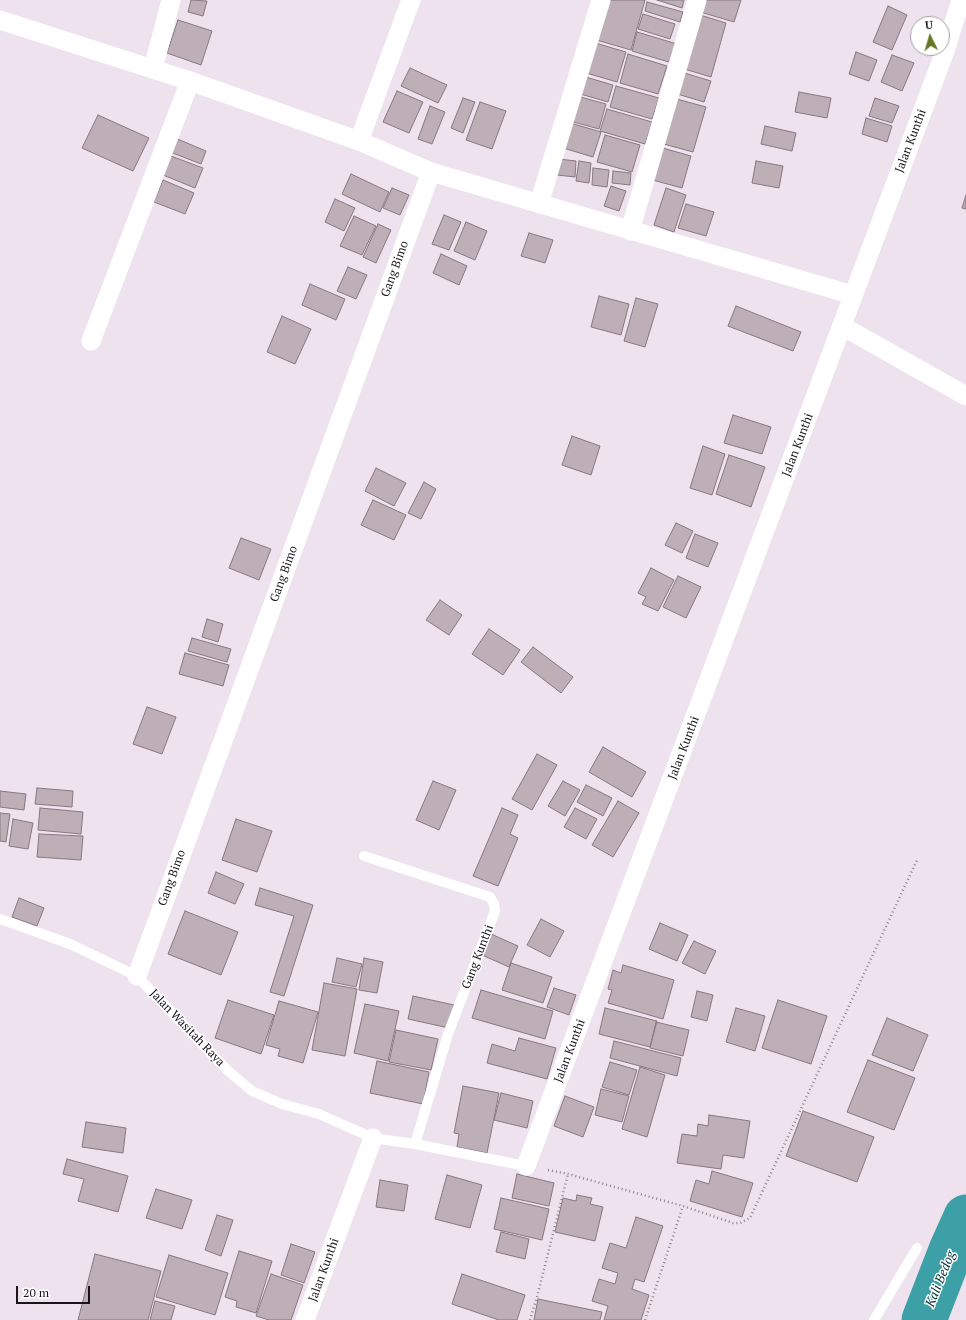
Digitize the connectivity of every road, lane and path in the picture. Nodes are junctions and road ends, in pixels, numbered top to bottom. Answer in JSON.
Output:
{"nodes":[{"id":1,"x":171,"y":0,"type":"edge"},
{"id":2,"x":411,"y":0,"type":"edge"},
{"id":3,"x":601,"y":0,"type":"edge"},
{"id":4,"x":697,"y":0,"type":"edge"},
{"id":5,"x":961,"y":0,"type":"edge"},
{"id":6,"x":0,"y":20,"type":"edge"},
{"id":7,"x":153,"y":69,"type":"junction"},
{"id":8,"x":190,"y":82,"type":"junction"},
{"id":9,"x":359,"y":141,"type":"junction"},
{"id":10,"x":431,"y":172,"type":"junction"},
{"id":11,"x":539,"y":204,"type":"junction"},
{"id":12,"x":630,"y":231,"type":"junction"},
{"id":13,"x":854,"y":295,"type":"junction"},
{"id":14,"x":842,"y":326,"type":"junction"},
{"id":15,"x":91,"y":341,"type":"dead end"},
{"id":16,"x":966,"y":396,"type":"edge"},
{"id":17,"x":364,"y":856,"type":"dead end"},
{"id":18,"x":918,"y":858,"type":"dead end"},
{"id":19,"x":0,"y":920,"type":"edge"},
{"id":20,"x":137,"y":976,"type":"junction"},
{"id":21,"x":373,"y":1138,"type":"junction"},
{"id":22,"x":415,"y":1144,"type":"junction"},
{"id":23,"x":526,"y":1166,"type":"junction"},
{"id":24,"x":568,"y":1174,"type":"junction"},
{"id":25,"x":683,"y":1206,"type":"junction"},
{"id":26,"x":917,"y":1248,"type":"dead end"},
{"id":27,"x":305,"y":1320,"type":"edge"},
{"id":28,"x":530,"y":1320,"type":"edge"},
{"id":29,"x":645,"y":1320,"type":"edge"},
{"id":30,"x":874,"y":1320,"type":"edge"}],
"edges":[{"from":1,"to":7,"type":"street"},
{"from":2,"to":9,"type":"street"},
{"from":3,"to":11,"type":"street"},
{"from":4,"to":12,"type":"street"},
{"from":5,"to":13,"type":"street","name":"Jalan Kunthi"},
{"from":6,"to":7,"type":"street"},
{"from":7,"to":8,"type":"street"},
{"from":8,"to":9,"type":"street"},
{"from":8,"to":15,"type":"street"},
{"from":9,"to":10,"type":"street"},
{"from":10,"to":11,"type":"street"},
{"from":10,"to":20,"type":"street","name":"Gang Bimo"},
{"from":11,"to":12,"type":"street"},
{"from":12,"to":13,"type":"street"},
{"from":13,"to":14,"type":"street","name":"Jalan Kunthi"},
{"from":14,"to":16,"type":"street"},
{"from":14,"to":23,"type":"street","name":"Jalan Kunthi"},
{"from":17,"to":22,"type":"lane","name":"Gang Kunthi"},
{"from":18,"to":25,"type":"path"},
{"from":19,"to":20,"type":"lane","name":"Jalan Wasitah Raya"},
{"from":20,"to":21,"type":"lane","name":"Jalan Wasitah Raya"},
{"from":21,"to":22,"type":"lane"},
{"from":21,"to":27,"type":"street","name":"Jalan Kunthi"},
{"from":22,"to":23,"type":"lane"},
{"from":23,"to":24,"type":"path"},
{"from":24,"to":25,"type":"path"},
{"from":24,"to":28,"type":"path"},
{"from":25,"to":29,"type":"path"},
{"from":26,"to":30,"type":"lane"}]}
